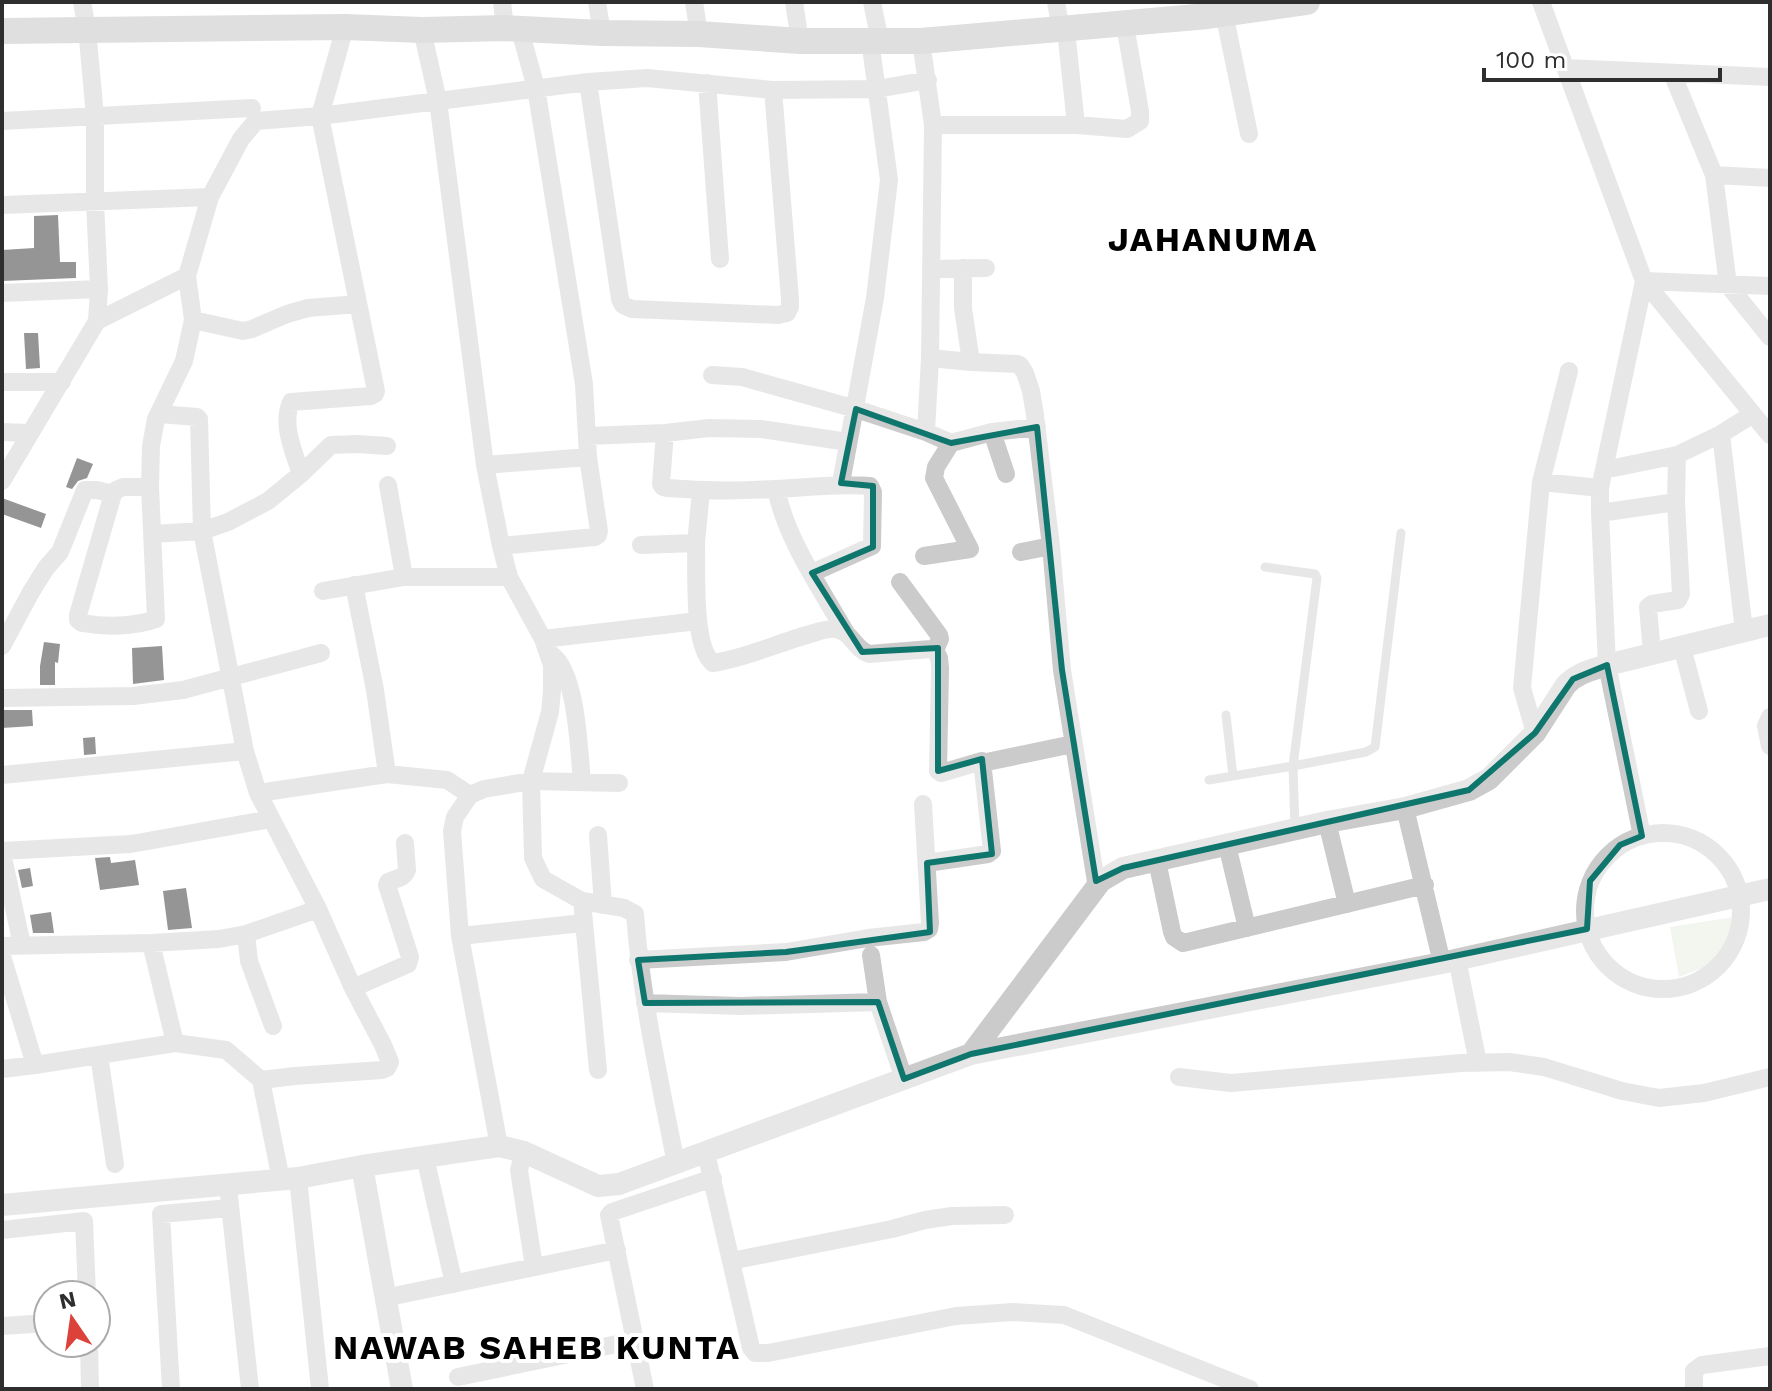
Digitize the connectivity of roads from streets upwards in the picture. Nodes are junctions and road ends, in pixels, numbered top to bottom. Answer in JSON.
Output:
{"nodes":[{"id":1,"x":82,"y":2,"type":"edge"},
{"id":2,"x":502,"y":2,"type":"edge"},
{"id":3,"x":597,"y":2,"type":"edge"},
{"id":4,"x":694,"y":2,"type":"edge"},
{"id":5,"x":794,"y":2,"type":"edge"},
{"id":6,"x":872,"y":2,"type":"edge"},
{"id":7,"x":1056,"y":2,"type":"edge"},
{"id":8,"x":1307,"y":2,"type":"edge"},
{"id":9,"x":1541,"y":2,"type":"edge"},
{"id":10,"x":1213,"y":10,"type":"edge"},
{"id":11,"x":1125,"y":25,"type":"junction"},
{"id":12,"x":345,"y":27,"type":"junction"},
{"id":13,"x":87,"y":29,"type":"junction"},
{"id":14,"x":513,"y":29,"type":"junction"},
{"id":15,"x":422,"y":30,"type":"junction"},
{"id":16,"x":1064,"y":30,"type":"junction"},
{"id":17,"x":2,"y":31,"type":"edge"},
{"id":18,"x":602,"y":33,"type":"junction"},
{"id":19,"x":699,"y":34,"type":"junction"},
{"id":20,"x":800,"y":41,"type":"junction"},
{"id":21,"x":875,"y":41,"type":"junction"},
{"id":22,"x":921,"y":41,"type":"junction"},
{"id":23,"x":1565,"y":68,"type":"junction"},
{"id":24,"x":1672,"y":73,"type":"junction"},
{"id":25,"x":1770,"y":77,"type":"edge"},
{"id":26,"x":928,"y":80,"type":"junction"},
{"id":27,"x":588,"y":82,"type":"junction"},
{"id":28,"x":707,"y":83,"type":"junction"},
{"id":29,"x":536,"y":88,"type":"junction"},
{"id":30,"x":877,"y":89,"type":"junction"},
{"id":31,"x":773,"y":90,"type":"junction"},
{"id":32,"x":438,"y":101,"type":"junction"},
{"id":33,"x":252,"y":108,"type":"dead end"},
{"id":34,"x":95,"y":116,"type":"junction"},
{"id":35,"x":320,"y":116,"type":"junction"},
{"id":36,"x":2,"y":121,"type":"edge"},
{"id":37,"x":933,"y":125,"type":"junction"},
{"id":38,"x":1076,"y":125,"type":"junction"},
{"id":39,"x":1249,"y":134,"type":"dead end"},
{"id":40,"x":1714,"y":175,"type":"junction"},
{"id":41,"x":1770,"y":178,"type":"edge"},
{"id":42,"x":210,"y":197,"type":"junction"},
{"id":43,"x":95,"y":201,"type":"junction"},
{"id":44,"x":2,"y":205,"type":"edge"},
{"id":45,"x":720,"y":259,"type":"dead end"},
{"id":46,"x":963,"y":268,"type":"junction"},
{"id":47,"x":986,"y":268,"type":"dead end"},
{"id":48,"x":932,"y":269,"type":"junction"},
{"id":49,"x":187,"y":276,"type":"junction"},
{"id":50,"x":1644,"y":281,"type":"junction"},
{"id":51,"x":1728,"y":285,"type":"junction"},
{"id":52,"x":1770,"y":286,"type":"edge"},
{"id":53,"x":99,"y":289,"type":"junction"},
{"id":54,"x":2,"y":293,"type":"edge"},
{"id":55,"x":358,"y":304,"type":"junction"},
{"id":56,"x":193,"y":320,"type":"junction"},
{"id":57,"x":97,"y":321,"type":"junction"},
{"id":58,"x":1770,"y":337,"type":"edge"},
{"id":59,"x":930,"y":358,"type":"junction"},
{"id":60,"x":971,"y":362,"type":"junction"},
{"id":61,"x":1569,"y":371,"type":"dead end"},
{"id":62,"x":712,"y":375,"type":"dead end"},
{"id":63,"x":2,"y":382,"type":"edge"},
{"id":64,"x":62,"y":382,"type":"junction"},
{"id":65,"x":856,"y":409,"type":"junction"},
{"id":66,"x":159,"y":414,"type":"junction"},
{"id":67,"x":1753,"y":414,"type":"junction"},
{"id":68,"x":1037,"y":427,"type":"junction"},
{"id":69,"x":2,"y":432,"type":"edge"},
{"id":70,"x":926,"y":432,"type":"junction"},
{"id":71,"x":992,"y":432,"type":"junction"},
{"id":72,"x":30,"y":433,"type":"junction"},
{"id":73,"x":665,"y":433,"type":"junction"},
{"id":74,"x":1721,"y":434,"type":"junction"},
{"id":75,"x":1770,"y":435,"type":"edge"},
{"id":76,"x":587,"y":436,"type":"junction"},
{"id":77,"x":848,"y":442,"type":"junction"},
{"id":78,"x":951,"y":443,"type":"junction"},
{"id":79,"x":387,"y":446,"type":"dead end"},
{"id":80,"x":1677,"y":455,"type":"junction"},
{"id":81,"x":588,"y":457,"type":"junction"},
{"id":82,"x":485,"y":465,"type":"junction"},
{"id":83,"x":301,"y":474,"type":"junction"},
{"id":84,"x":1006,"y":474,"type":"dead end"},
{"id":85,"x":1602,"y":479,"type":"junction"},
{"id":86,"x":2,"y":481,"type":"edge"},
{"id":87,"x":1541,"y":482,"type":"junction"},
{"id":88,"x":841,"y":483,"type":"junction"},
{"id":89,"x":388,"y":485,"type":"dead end"},
{"id":90,"x":150,"y":487,"type":"junction"},
{"id":91,"x":776,"y":489,"type":"junction"},
{"id":92,"x":701,"y":491,"type":"junction"},
{"id":93,"x":113,"y":494,"type":"junction"},
{"id":94,"x":1676,"y":502,"type":"junction"},
{"id":95,"x":1600,"y":513,"type":"junction"},
{"id":96,"x":202,"y":531,"type":"junction"},
{"id":97,"x":152,"y":534,"type":"junction"},
{"id":98,"x":696,"y":543,"type":"junction"},
{"id":99,"x":641,"y":545,"type":"dead end"},
{"id":100,"x":501,"y":546,"type":"junction"},
{"id":101,"x":1051,"y":546,"type":"junction"},
{"id":102,"x":1021,"y":552,"type":"dead end"},
{"id":103,"x":924,"y":556,"type":"dead end"},
{"id":104,"x":812,"y":573,"type":"junction"},
{"id":105,"x":404,"y":577,"type":"junction"},
{"id":106,"x":509,"y":577,"type":"junction"},
{"id":107,"x":900,"y":582,"type":"dead end"},
{"id":108,"x":354,"y":585,"type":"junction"},
{"id":109,"x":323,"y":591,"type":"dead end"},
{"id":110,"x":698,"y":621,"type":"junction"},
{"id":111,"x":1770,"y":625,"type":"edge"},
{"id":112,"x":1744,"y":631,"type":"junction"},
{"id":113,"x":846,"y":633,"type":"junction"},
{"id":114,"x":545,"y":645,"type":"junction"},
{"id":115,"x":2,"y":646,"type":"edge"},
{"id":116,"x":1682,"y":647,"type":"junction"},
{"id":117,"x":935,"y":650,"type":"junction"},
{"id":118,"x":321,"y":653,"type":"dead end"},
{"id":119,"x":1652,"y":654,"type":"junction"},
{"id":120,"x":1607,"y":665,"type":"junction"},
{"id":121,"x":229,"y":678,"type":"junction"},
{"id":122,"x":2,"y":698,"type":"edge"},
{"id":123,"x":1699,"y":711,"type":"dead end"},
{"id":124,"x":1770,"y":717,"type":"edge"},
{"id":125,"x":1535,"y":733,"type":"junction"},
{"id":126,"x":1073,"y":744,"type":"junction"},
{"id":127,"x":1770,"y":746,"type":"edge"},
{"id":128,"x":245,"y":751,"type":"junction"},
{"id":129,"x":982,"y":763,"type":"junction"},
{"id":130,"x":387,"y":774,"type":"junction"},
{"id":131,"x":2,"y":775,"type":"edge"},
{"id":132,"x":531,"y":781,"type":"junction"},
{"id":133,"x":582,"y":782,"type":"junction"},
{"id":134,"x":619,"y":783,"type":"dead end"},
{"id":135,"x":258,"y":793,"type":"junction"},
{"id":136,"x":470,"y":795,"type":"junction"},
{"id":137,"x":923,"y":804,"type":"dead end"},
{"id":138,"x":1405,"y":808,"type":"junction"},
{"id":139,"x":271,"y":819,"type":"junction"},
{"id":140,"x":1327,"y":822,"type":"junction"},
{"id":141,"x":598,"y":835,"type":"dead end"},
{"id":142,"x":1642,"y":836,"type":"junction"},
{"id":143,"x":405,"y":843,"type":"dead end"},
{"id":144,"x":1227,"y":845,"type":"junction"},
{"id":145,"x":2,"y":852,"type":"edge"},
{"id":146,"x":1157,"y":861,"type":"junction"},
{"id":147,"x":927,"y":863,"type":"junction"},
{"id":148,"x":1425,"y":885,"type":"junction"},
{"id":149,"x":1097,"y":888,"type":"junction"},
{"id":150,"x":1770,"y":889,"type":"edge"},
{"id":151,"x":1740,"y":896,"type":"junction"},
{"id":152,"x":582,"y":901,"type":"junction"},
{"id":153,"x":1347,"y":904,"type":"junction"},
{"id":154,"x":603,"y":905,"type":"junction"},
{"id":155,"x":318,"y":909,"type":"junction"},
{"id":156,"x":583,"y":923,"type":"junction"},
{"id":157,"x":1247,"y":928,"type":"junction"},
{"id":158,"x":1587,"y":929,"type":"junction"},
{"id":159,"x":246,"y":934,"type":"junction"},
{"id":160,"x":460,"y":936,"type":"junction"},
{"id":161,"x":151,"y":943,"type":"junction"},
{"id":162,"x":22,"y":945,"type":"junction"},
{"id":163,"x":2,"y":946,"type":"edge"},
{"id":164,"x":871,"y":955,"type":"dead end"},
{"id":165,"x":2,"y":956,"type":"edge"},
{"id":166,"x":638,"y":960,"type":"junction"},
{"id":167,"x":1449,"y":961,"type":"junction"},
{"id":168,"x":353,"y":988,"type":"junction"},
{"id":169,"x":878,"y":1002,"type":"junction"},
{"id":170,"x":645,"y":1003,"type":"junction"},
{"id":171,"x":273,"y":1026,"type":"dead end"},
{"id":172,"x":175,"y":1043,"type":"junction"},
{"id":173,"x":971,"y":1054,"type":"junction"},
{"id":174,"x":99,"y":1055,"type":"junction"},
{"id":175,"x":1478,"y":1063,"type":"junction"},
{"id":176,"x":35,"y":1065,"type":"junction"},
{"id":177,"x":2,"y":1069,"type":"edge"},
{"id":178,"x":598,"y":1070,"type":"dead end"},
{"id":179,"x":1179,"y":1077,"type":"dead end"},
{"id":180,"x":1770,"y":1077,"type":"edge"},
{"id":181,"x":904,"y":1079,"type":"junction"},
{"id":182,"x":261,"y":1080,"type":"junction"},
{"id":183,"x":499,"y":1146,"type":"junction"},
{"id":184,"x":524,"y":1152,"type":"junction"},
{"id":185,"x":706,"y":1153,"type":"junction"},
{"id":186,"x":425,"y":1157,"type":"junction"},
{"id":187,"x":115,"y":1164,"type":"dead end"},
{"id":188,"x":676,"y":1164,"type":"junction"},
{"id":189,"x":362,"y":1166,"type":"junction"},
{"id":190,"x":713,"y":1178,"type":"junction"},
{"id":191,"x":290,"y":1179,"type":"junction"},
{"id":192,"x":228,"y":1185,"type":"junction"},
{"id":193,"x":3,"y":1201,"type":"edge"},
{"id":194,"x":230,"y":1208,"type":"junction"},
{"id":195,"x":1005,"y":1215,"type":"dead end"},
{"id":196,"x":2,"y":1230,"type":"edge"},
{"id":197,"x":617,"y":1250,"type":"junction"},
{"id":198,"x":731,"y":1261,"type":"junction"},
{"id":199,"x":534,"y":1267,"type":"junction"},
{"id":200,"x":86,"y":1279,"type":"edge"},
{"id":201,"x":454,"y":1284,"type":"junction"},
{"id":202,"x":384,"y":1298,"type":"junction"},
{"id":203,"x":32,"y":1324,"type":"edge"},
{"id":204,"x":2,"y":1326,"type":"edge"},
{"id":205,"x":636,"y":1340,"type":"junction"},
{"id":206,"x":1770,"y":1356,"type":"edge"},
{"id":207,"x":89,"y":1359,"type":"edge"},
{"id":208,"x":458,"y":1377,"type":"dead end"},
{"id":209,"x":90,"y":1389,"type":"edge"},
{"id":210,"x":171,"y":1389,"type":"edge"},
{"id":211,"x":250,"y":1389,"type":"edge"},
{"id":212,"x":320,"y":1389,"type":"edge"},
{"id":213,"x":402,"y":1389,"type":"edge"},
{"id":214,"x":645,"y":1389,"type":"edge"},
{"id":215,"x":1250,"y":1389,"type":"edge"},
{"id":216,"x":1694,"y":1389,"type":"edge"}],
"edges":[{"from":1,"to":13,"type":"street"},
{"from":2,"to":14,"type":"street"},
{"from":3,"to":18,"type":"street"},
{"from":4,"to":19,"type":"street"},
{"from":5,"to":20,"type":"street"},
{"from":6,"to":21,"type":"street"},
{"from":7,"to":16,"type":"street"},
{"from":8,"to":10,"type":"main road"},
{"from":9,"to":23,"type":"street"},
{"from":10,"to":11,"type":"main road"},
{"from":10,"to":39,"type":"street"},
{"from":11,"to":16,"type":"main road"},
{"from":11,"to":38,"type":"street"},
{"from":12,"to":13,"type":"main road"},
{"from":12,"to":15,"type":"main road"},
{"from":12,"to":35,"type":"street"},
{"from":13,"to":17,"type":"main road"},
{"from":13,"to":34,"type":"street"},
{"from":14,"to":15,"type":"main road"},
{"from":14,"to":18,"type":"main road"},
{"from":14,"to":29,"type":"street"},
{"from":15,"to":32,"type":"street"},
{"from":16,"to":22,"type":"main road"},
{"from":16,"to":38,"type":"street"},
{"from":18,"to":19,"type":"main road"},
{"from":19,"to":20,"type":"main road"},
{"from":20,"to":21,"type":"main road"},
{"from":21,"to":22,"type":"main road"},
{"from":21,"to":30,"type":"street"},
{"from":22,"to":26,"type":"street"},
{"from":23,"to":24,"type":"street"},
{"from":23,"to":50,"type":"street"},
{"from":24,"to":25,"type":"street"},
{"from":24,"to":40,"type":"street"},
{"from":26,"to":30,"type":"street"},
{"from":26,"to":37,"type":"street"},
{"from":27,"to":28,"type":"street"},
{"from":27,"to":29,"type":"street"},
{"from":27,"to":31,"type":"street"},
{"from":28,"to":31,"type":"street"},
{"from":28,"to":45,"type":"street"},
{"from":29,"to":32,"type":"street"},
{"from":29,"to":76,"type":"street"},
{"from":30,"to":31,"type":"street"},
{"from":30,"to":65,"type":"street"},
{"from":32,"to":35,"type":"street"},
{"from":32,"to":82,"type":"street"},
{"from":33,"to":34,"type":"street"},
{"from":34,"to":36,"type":"street"},
{"from":34,"to":43,"type":"street"},
{"from":35,"to":42,"type":"street"},
{"from":35,"to":55,"type":"street"},
{"from":37,"to":38,"type":"street"},
{"from":37,"to":48,"type":"street"},
{"from":40,"to":41,"type":"street"},
{"from":40,"to":51,"type":"street"},
{"from":42,"to":43,"type":"street"},
{"from":42,"to":49,"type":"street"},
{"from":43,"to":44,"type":"street"},
{"from":43,"to":53,"type":"street"},
{"from":46,"to":47,"type":"street"},
{"from":46,"to":48,"type":"street"},
{"from":46,"to":60,"type":"street"},
{"from":48,"to":59,"type":"street"},
{"from":49,"to":56,"type":"street"},
{"from":49,"to":57,"type":"street"},
{"from":50,"to":51,"type":"street"},
{"from":50,"to":67,"type":"street"},
{"from":50,"to":85,"type":"street"},
{"from":51,"to":52,"type":"street"},
{"from":51,"to":58,"type":"street"},
{"from":53,"to":54,"type":"street"},
{"from":53,"to":57,"type":"street"},
{"from":55,"to":56,"type":"street"},
{"from":55,"to":83,"type":"street"},
{"from":56,"to":66,"type":"street"},
{"from":57,"to":64,"type":"street"},
{"from":59,"to":60,"type":"street"},
{"from":59,"to":70,"type":"street"},
{"from":60,"to":68,"type":"street"},
{"from":61,"to":87,"type":"street"},
{"from":62,"to":65,"type":"street"},
{"from":63,"to":64,"type":"street"},
{"from":64,"to":72,"type":"street"},
{"from":65,"to":70,"type":"street"},
{"from":65,"to":77,"type":"street"},
{"from":66,"to":90,"type":"street"},
{"from":66,"to":96,"type":"street"},
{"from":67,"to":74,"type":"street"},
{"from":67,"to":75,"type":"street"},
{"from":68,"to":71,"type":"street"},
{"from":68,"to":101,"type":"street"},
{"from":69,"to":72,"type":"street"},
{"from":70,"to":78,"type":"street"},
{"from":71,"to":78,"type":"street"},
{"from":71,"to":84,"type":"street"},
{"from":72,"to":86,"type":"street"},
{"from":73,"to":76,"type":"street"},
{"from":73,"to":77,"type":"street"},
{"from":73,"to":92,"type":"street"},
{"from":74,"to":80,"type":"street"},
{"from":74,"to":112,"type":"street"},
{"from":76,"to":81,"type":"street"},
{"from":77,"to":88,"type":"street"},
{"from":78,"to":103,"type":"street"},
{"from":79,"to":83,"type":"street"},
{"from":80,"to":85,"type":"street"},
{"from":80,"to":94,"type":"street"},
{"from":81,"to":82,"type":"street"},
{"from":81,"to":100,"type":"street"},
{"from":82,"to":100,"type":"street"},
{"from":83,"to":96,"type":"street"},
{"from":85,"to":87,"type":"street"},
{"from":85,"to":95,"type":"street"},
{"from":87,"to":125,"type":"street"},
{"from":88,"to":91,"type":"street"},
{"from":88,"to":104,"type":"street"},
{"from":89,"to":105,"type":"street"},
{"from":90,"to":93,"type":"street"},
{"from":90,"to":97,"type":"street"},
{"from":91,"to":92,"type":"street"},
{"from":91,"to":104,"type":"street"},
{"from":92,"to":98,"type":"street"},
{"from":93,"to":97,"type":"street"},
{"from":93,"to":115,"type":"street"},
{"from":94,"to":95,"type":"street"},
{"from":94,"to":119,"type":"street"},
{"from":95,"to":120,"type":"street"},
{"from":96,"to":97,"type":"street"},
{"from":96,"to":121,"type":"street"},
{"from":98,"to":99,"type":"street"},
{"from":98,"to":110,"type":"street"},
{"from":100,"to":106,"type":"street"},
{"from":101,"to":102,"type":"street"},
{"from":101,"to":126,"type":"street"},
{"from":104,"to":113,"type":"street"},
{"from":105,"to":106,"type":"street"},
{"from":105,"to":108,"type":"street"},
{"from":106,"to":114,"type":"street"},
{"from":107,"to":117,"type":"street"},
{"from":108,"to":109,"type":"street"},
{"from":108,"to":130,"type":"street"},
{"from":110,"to":113,"type":"street"},
{"from":110,"to":114,"type":"street"},
{"from":111,"to":112,"type":"street"},
{"from":112,"to":116,"type":"street"},
{"from":113,"to":117,"type":"street"},
{"from":114,"to":132,"type":"street"},
{"from":114,"to":133,"type":"street"},
{"from":116,"to":119,"type":"street"},
{"from":116,"to":123,"type":"street"},
{"from":117,"to":129,"type":"street"},
{"from":118,"to":121,"type":"street"},
{"from":119,"to":120,"type":"street"},
{"from":120,"to":125,"type":"street"},
{"from":120,"to":142,"type":"street"},
{"from":121,"to":122,"type":"street"},
{"from":121,"to":128,"type":"street"},
{"from":124,"to":127,"type":"street"},
{"from":125,"to":138,"type":"street"},
{"from":126,"to":129,"type":"street"},
{"from":126,"to":149,"type":"street"},
{"from":128,"to":131,"type":"street"},
{"from":128,"to":135,"type":"street"},
{"from":129,"to":147,"type":"street"},
{"from":130,"to":135,"type":"street"},
{"from":130,"to":136,"type":"street"},
{"from":132,"to":133,"type":"street"},
{"from":132,"to":136,"type":"street"},
{"from":132,"to":152,"type":"street"},
{"from":133,"to":134,"type":"street"},
{"from":135,"to":139,"type":"street"},
{"from":136,"to":160,"type":"street"},
{"from":137,"to":147,"type":"street"},
{"from":138,"to":140,"type":"street"},
{"from":138,"to":148,"type":"street"},
{"from":139,"to":145,"type":"street"},
{"from":139,"to":155,"type":"street"},
{"from":140,"to":144,"type":"street"},
{"from":140,"to":153,"type":"street"},
{"from":141,"to":154,"type":"street"},
{"from":142,"to":151,"type":"street"},
{"from":142,"to":158,"type":"street"},
{"from":143,"to":168,"type":"street"},
{"from":144,"to":146,"type":"street"},
{"from":144,"to":157,"type":"street"},
{"from":145,"to":162,"type":"street"},
{"from":146,"to":149,"type":"street"},
{"from":146,"to":157,"type":"street"},
{"from":147,"to":166,"type":"street"},
{"from":148,"to":153,"type":"street"},
{"from":148,"to":167,"type":"street"},
{"from":149,"to":173,"type":"street"},
{"from":150,"to":151,"type":"street"},
{"from":151,"to":158,"type":"street"},
{"from":151,"to":158,"type":"street"},
{"from":152,"to":154,"type":"street"},
{"from":152,"to":156,"type":"street"},
{"from":153,"to":157,"type":"street"},
{"from":154,"to":166,"type":"street"},
{"from":155,"to":159,"type":"street"},
{"from":155,"to":168,"type":"street"},
{"from":156,"to":160,"type":"street"},
{"from":156,"to":178,"type":"street"},
{"from":158,"to":167,"type":"street"},
{"from":159,"to":161,"type":"street"},
{"from":159,"to":171,"type":"street"},
{"from":160,"to":183,"type":"street"},
{"from":161,"to":162,"type":"street"},
{"from":161,"to":172,"type":"street"},
{"from":162,"to":163,"type":"street"},
{"from":164,"to":169,"type":"street"},
{"from":165,"to":176,"type":"street"},
{"from":166,"to":170,"type":"street"},
{"from":167,"to":173,"type":"street"},
{"from":167,"to":175,"type":"street"},
{"from":168,"to":182,"type":"street"},
{"from":169,"to":170,"type":"street"},
{"from":169,"to":181,"type":"street"},
{"from":170,"to":188,"type":"street"},
{"from":172,"to":174,"type":"street"},
{"from":172,"to":182,"type":"street"},
{"from":173,"to":181,"type":"street"},
{"from":174,"to":176,"type":"street"},
{"from":174,"to":187,"type":"street"},
{"from":175,"to":179,"type":"street"},
{"from":175,"to":180,"type":"street"},
{"from":176,"to":177,"type":"street"},
{"from":181,"to":185,"type":"street"},
{"from":182,"to":191,"type":"street"},
{"from":183,"to":184,"type":"street"},
{"from":183,"to":186,"type":"street"},
{"from":184,"to":188,"type":"street"},
{"from":184,"to":199,"type":"street"},
{"from":185,"to":188,"type":"street"},
{"from":185,"to":190,"type":"street"},
{"from":186,"to":189,"type":"street"},
{"from":186,"to":201,"type":"street"},
{"from":189,"to":191,"type":"street"},
{"from":189,"to":202,"type":"street"},
{"from":190,"to":197,"type":"street"},
{"from":190,"to":198,"type":"street"},
{"from":191,"to":192,"type":"street"},
{"from":191,"to":212,"type":"street"},
{"from":192,"to":193,"type":"street"},
{"from":192,"to":194,"type":"street"},
{"from":194,"to":210,"type":"street"},
{"from":194,"to":211,"type":"street"},
{"from":195,"to":198,"type":"street"},
{"from":196,"to":200,"type":"street"},
{"from":197,"to":199,"type":"street"},
{"from":197,"to":205,"type":"street"},
{"from":198,"to":215,"type":"street"},
{"from":199,"to":201,"type":"street"},
{"from":201,"to":202,"type":"street"},
{"from":202,"to":213,"type":"street"},
{"from":203,"to":204,"type":"street"},
{"from":205,"to":208,"type":"street"},
{"from":205,"to":214,"type":"street"},
{"from":206,"to":216,"type":"street"},
{"from":207,"to":209,"type":"street"}]}
